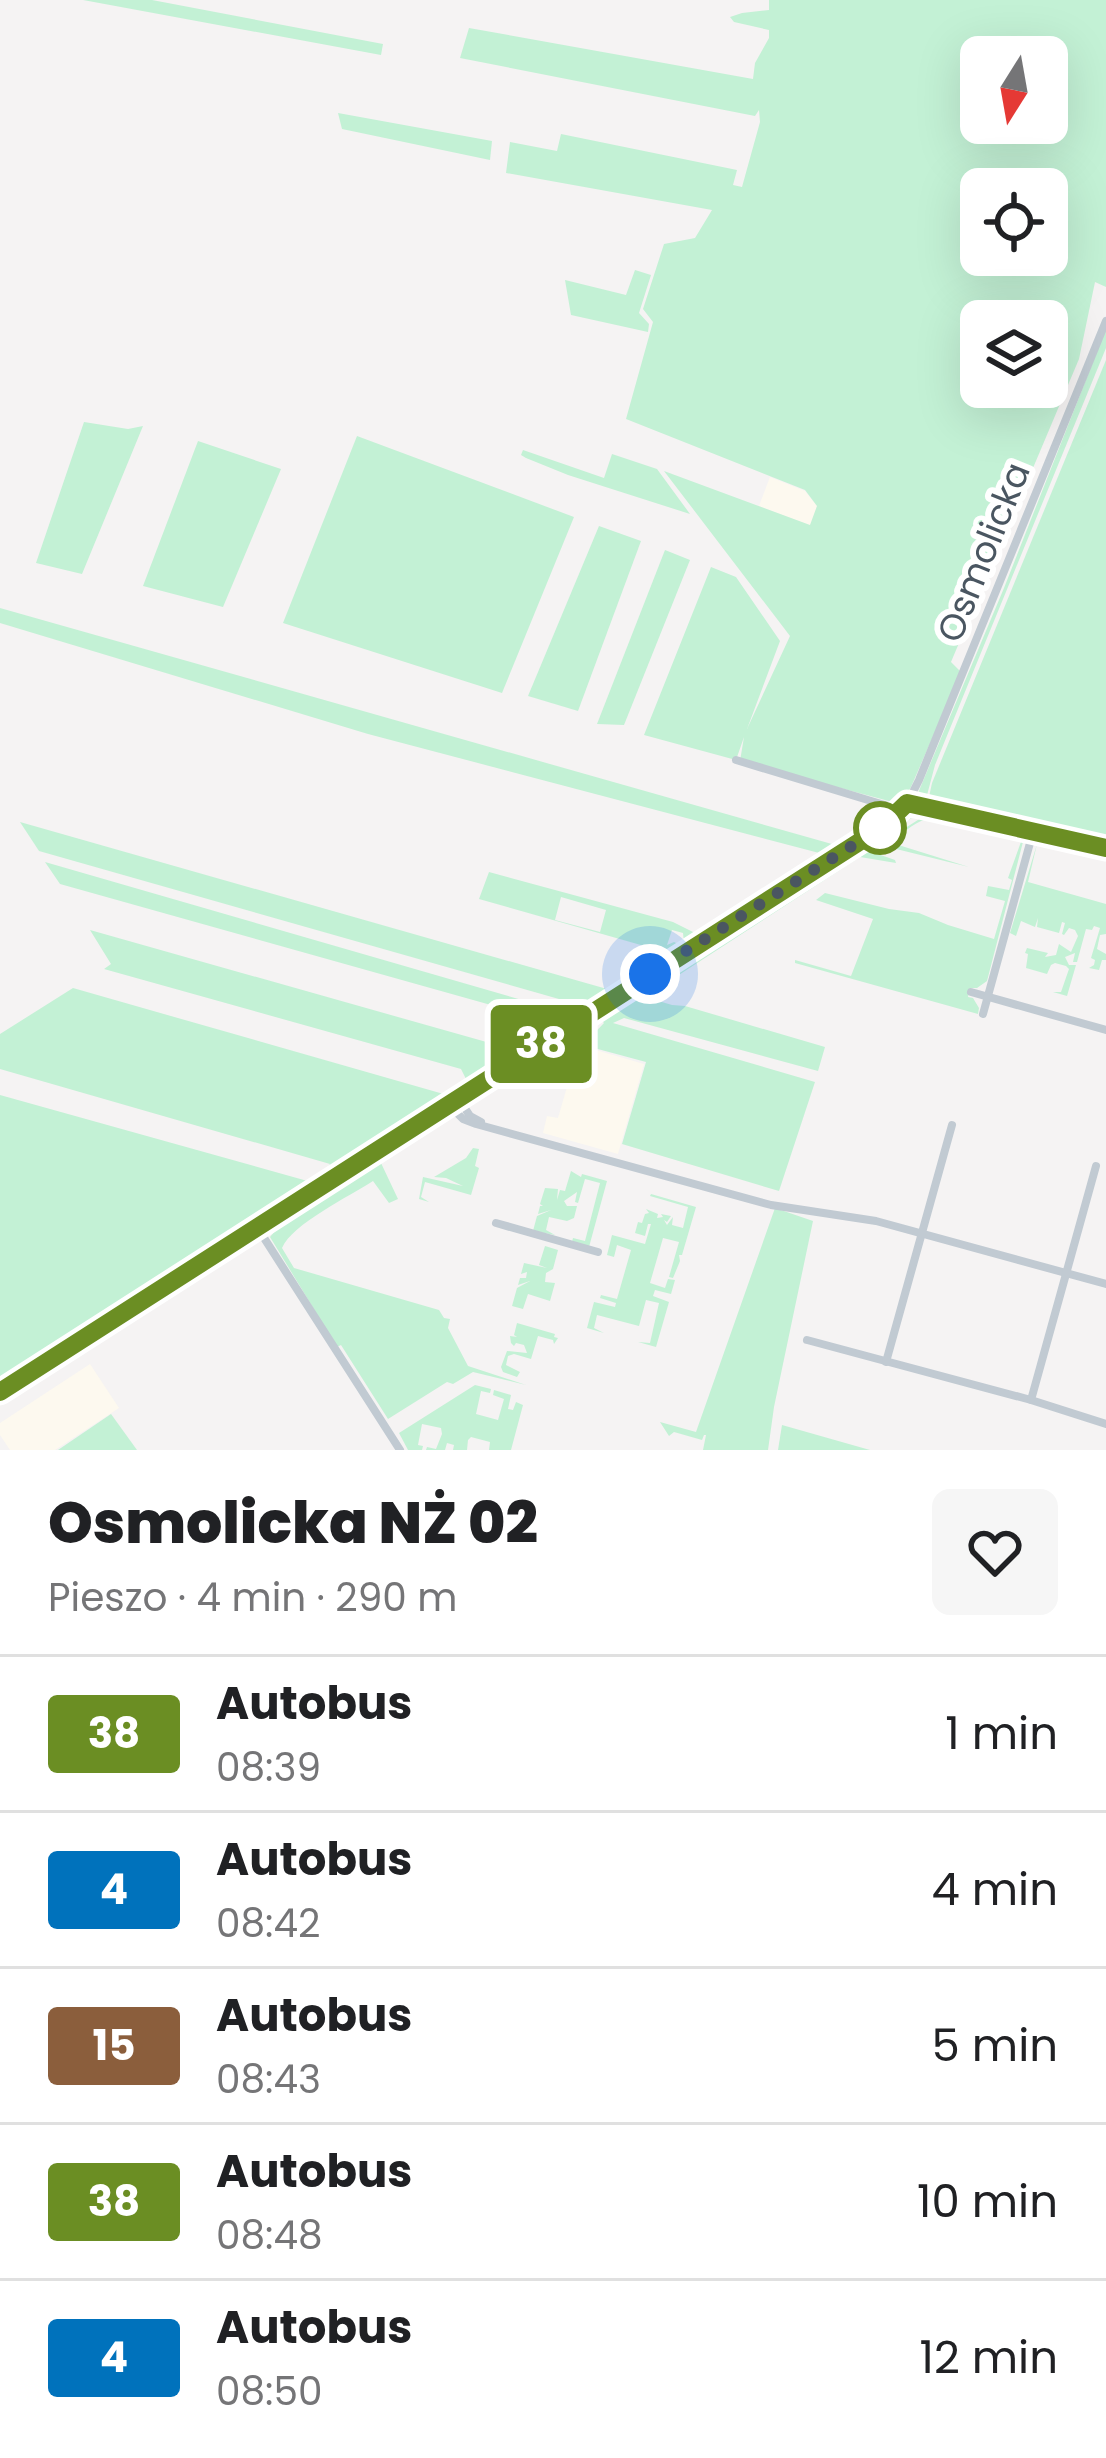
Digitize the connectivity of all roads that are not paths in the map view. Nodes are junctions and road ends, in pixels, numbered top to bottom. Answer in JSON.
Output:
{"nodes":[{"id":1,"x":1106,"y":321,"type":"edge"},
{"id":2,"x":736,"y":760,"type":"dead end"},
{"id":3,"x":904,"y":806,"type":"junction"},
{"id":4,"x":1033,"y":832,"type":"junction"},
{"id":5,"x":1106,"y":848,"type":"edge"},
{"id":6,"x":971,"y":992,"type":"dead end"},
{"id":7,"x":988,"y":997,"type":"junction"},
{"id":8,"x":983,"y":1014,"type":"dead end"},
{"id":9,"x":1106,"y":1030,"type":"edge"},
{"id":10,"x":458,"y":1098,"type":"junction"},
{"id":11,"x":448,"y":1104,"type":"junction"},
{"id":12,"x":952,"y":1125,"type":"dead end"},
{"id":13,"x":487,"y":1126,"type":"junction"},
{"id":14,"x":1096,"y":1166,"type":"dead end"},
{"id":15,"x":496,"y":1222,"type":"dead end"},
{"id":16,"x":257,"y":1227,"type":"junction"},
{"id":17,"x":922,"y":1234,"type":"junction"},
{"id":18,"x":598,"y":1252,"type":"dead end"},
{"id":19,"x":1066,"y":1275,"type":"junction"},
{"id":20,"x":1106,"y":1284,"type":"edge"},
{"id":21,"x":807,"y":1340,"type":"dead end"},
{"id":22,"x":886,"y":1362,"type":"junction"},
{"id":23,"x":0,"y":1392,"type":"edge"},
{"id":24,"x":1031,"y":1400,"type":"junction"},
{"id":25,"x":1106,"y":1424,"type":"edge"},
{"id":26,"x":400,"y":1450,"type":"edge"}],
"edges":[{"from":1,"to":3,"type":"street","name":"Osmolicka"},
{"from":2,"to":3,"type":"street"},
{"from":3,"to":4,"type":"street"},
{"from":3,"to":10,"type":"street"},
{"from":4,"to":5,"type":"street"},
{"from":4,"to":7,"type":"street"},
{"from":6,"to":7,"type":"street"},
{"from":7,"to":8,"type":"street"},
{"from":7,"to":9,"type":"street"},
{"from":10,"to":11,"type":"street"},
{"from":10,"to":13,"type":"street"},
{"from":11,"to":13,"type":"street"},
{"from":11,"to":16,"type":"street"},
{"from":12,"to":17,"type":"street"},
{"from":13,"to":17,"type":"street"},
{"from":14,"to":19,"type":"street"},
{"from":15,"to":18,"type":"street"},
{"from":16,"to":23,"type":"street"},
{"from":16,"to":26,"type":"street"},
{"from":17,"to":19,"type":"street"},
{"from":17,"to":22,"type":"street"},
{"from":19,"to":20,"type":"street"},
{"from":19,"to":24,"type":"street"},
{"from":21,"to":22,"type":"street"},
{"from":22,"to":24,"type":"street"},
{"from":24,"to":25,"type":"street"}]}
